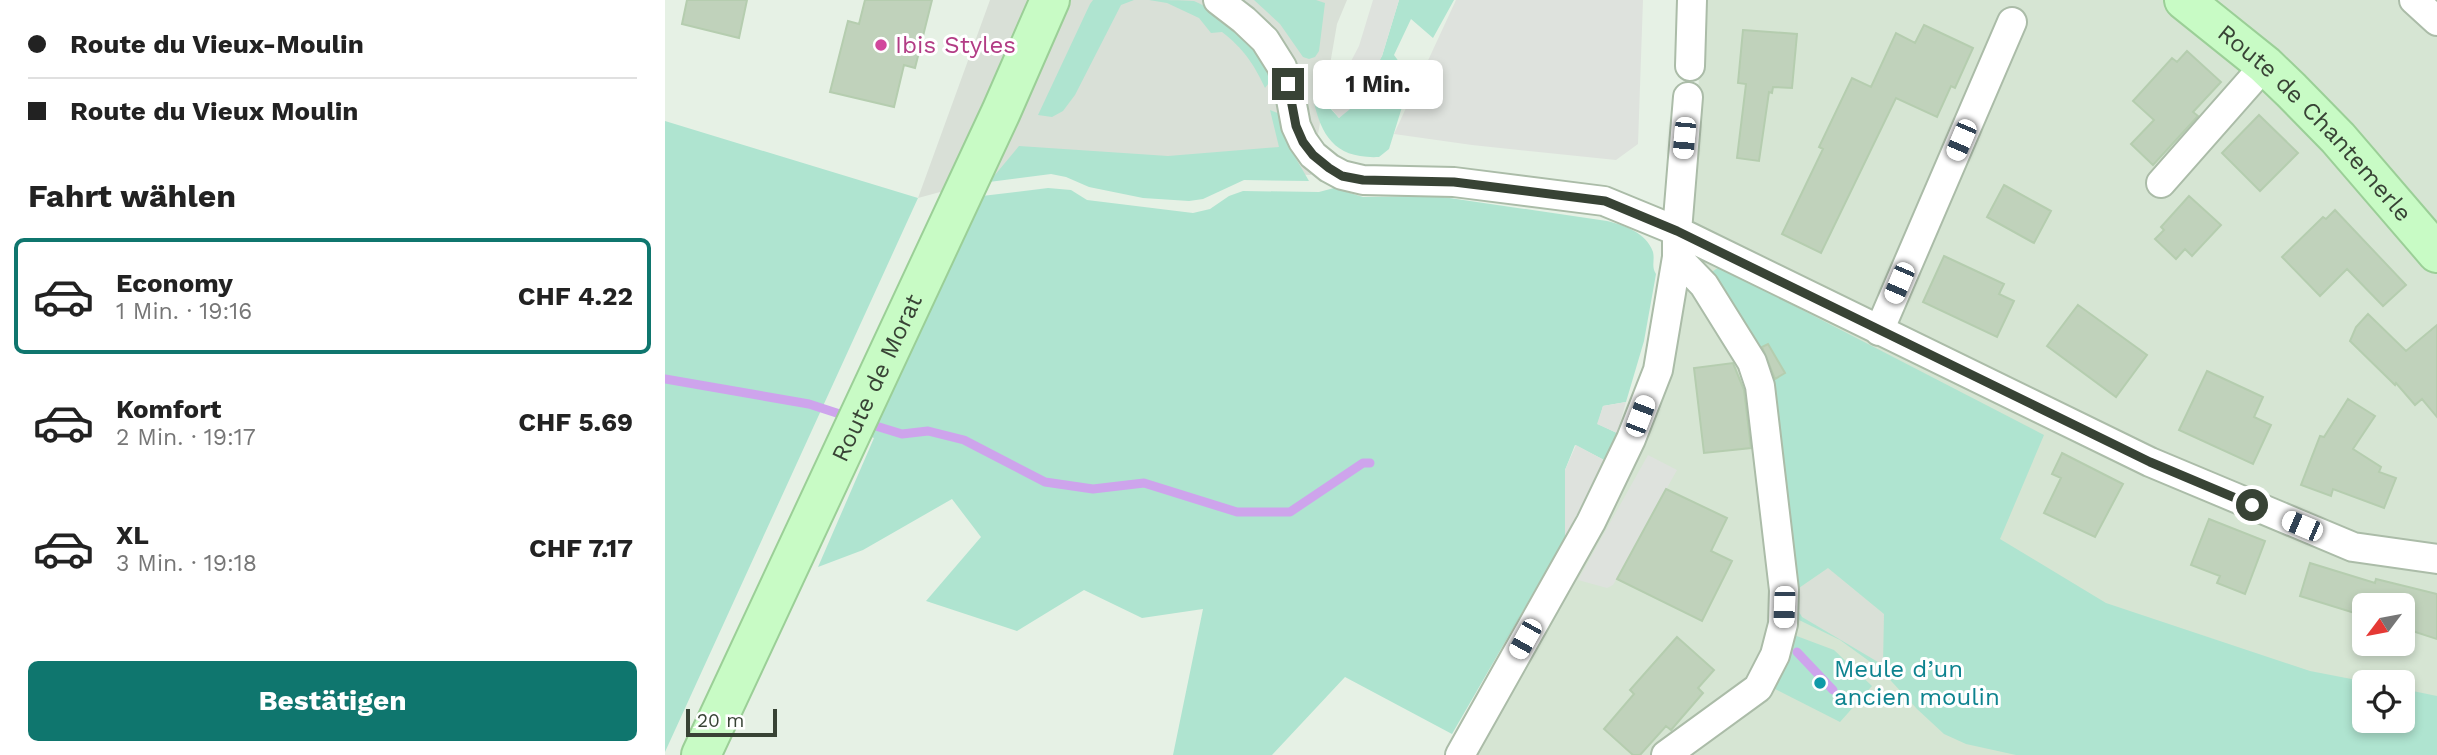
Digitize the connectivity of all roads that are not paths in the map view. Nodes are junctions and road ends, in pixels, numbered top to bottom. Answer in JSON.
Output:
{"nodes":[{"id":1,"x":1050,"y":0,"type":"edge"},
{"id":2,"x":1218,"y":0,"type":"edge"},
{"id":3,"x":1692,"y":0,"type":"edge"},
{"id":4,"x":2184,"y":0,"type":"edge"},
{"id":5,"x":2416,"y":0,"type":"edge"},
{"id":6,"x":2437,"y":21,"type":"edge"},
{"id":7,"x":2012,"y":22,"type":"dead end"},
{"id":8,"x":2265,"y":65,"type":"junction"},
{"id":9,"x":1690,"y":66,"type":"dead end"},
{"id":10,"x":1688,"y":97,"type":"dead end"},
{"id":11,"x":2161,"y":183,"type":"dead end"},
{"id":12,"x":1677,"y":244,"type":"junction"},
{"id":13,"x":2437,"y":253,"type":"edge"},
{"id":14,"x":1879,"y":331,"type":"junction"},
{"id":15,"x":2437,"y":559,"type":"edge"},
{"id":16,"x":701,"y":755,"type":"edge"},
{"id":17,"x":1460,"y":755,"type":"edge"},
{"id":18,"x":1666,"y":755,"type":"edge"}],
"edges":[{"from":1,"to":16,"type":"main road","name":"Route de Morat"},
{"from":2,"to":12,"type":"street"},
{"from":3,"to":9,"type":"street"},
{"from":4,"to":8,"type":"main road","name":"Route de Chantemerle"},
{"from":5,"to":6,"type":"street"},
{"from":7,"to":14,"type":"street"},
{"from":8,"to":11,"type":"street"},
{"from":8,"to":13,"type":"main road","name":"Route de Chantemerle"},
{"from":10,"to":12,"type":"street"},
{"from":12,"to":14,"type":"street"},
{"from":12,"to":17,"type":"street"},
{"from":12,"to":18,"type":"street"},
{"from":14,"to":15,"type":"street"}]}
